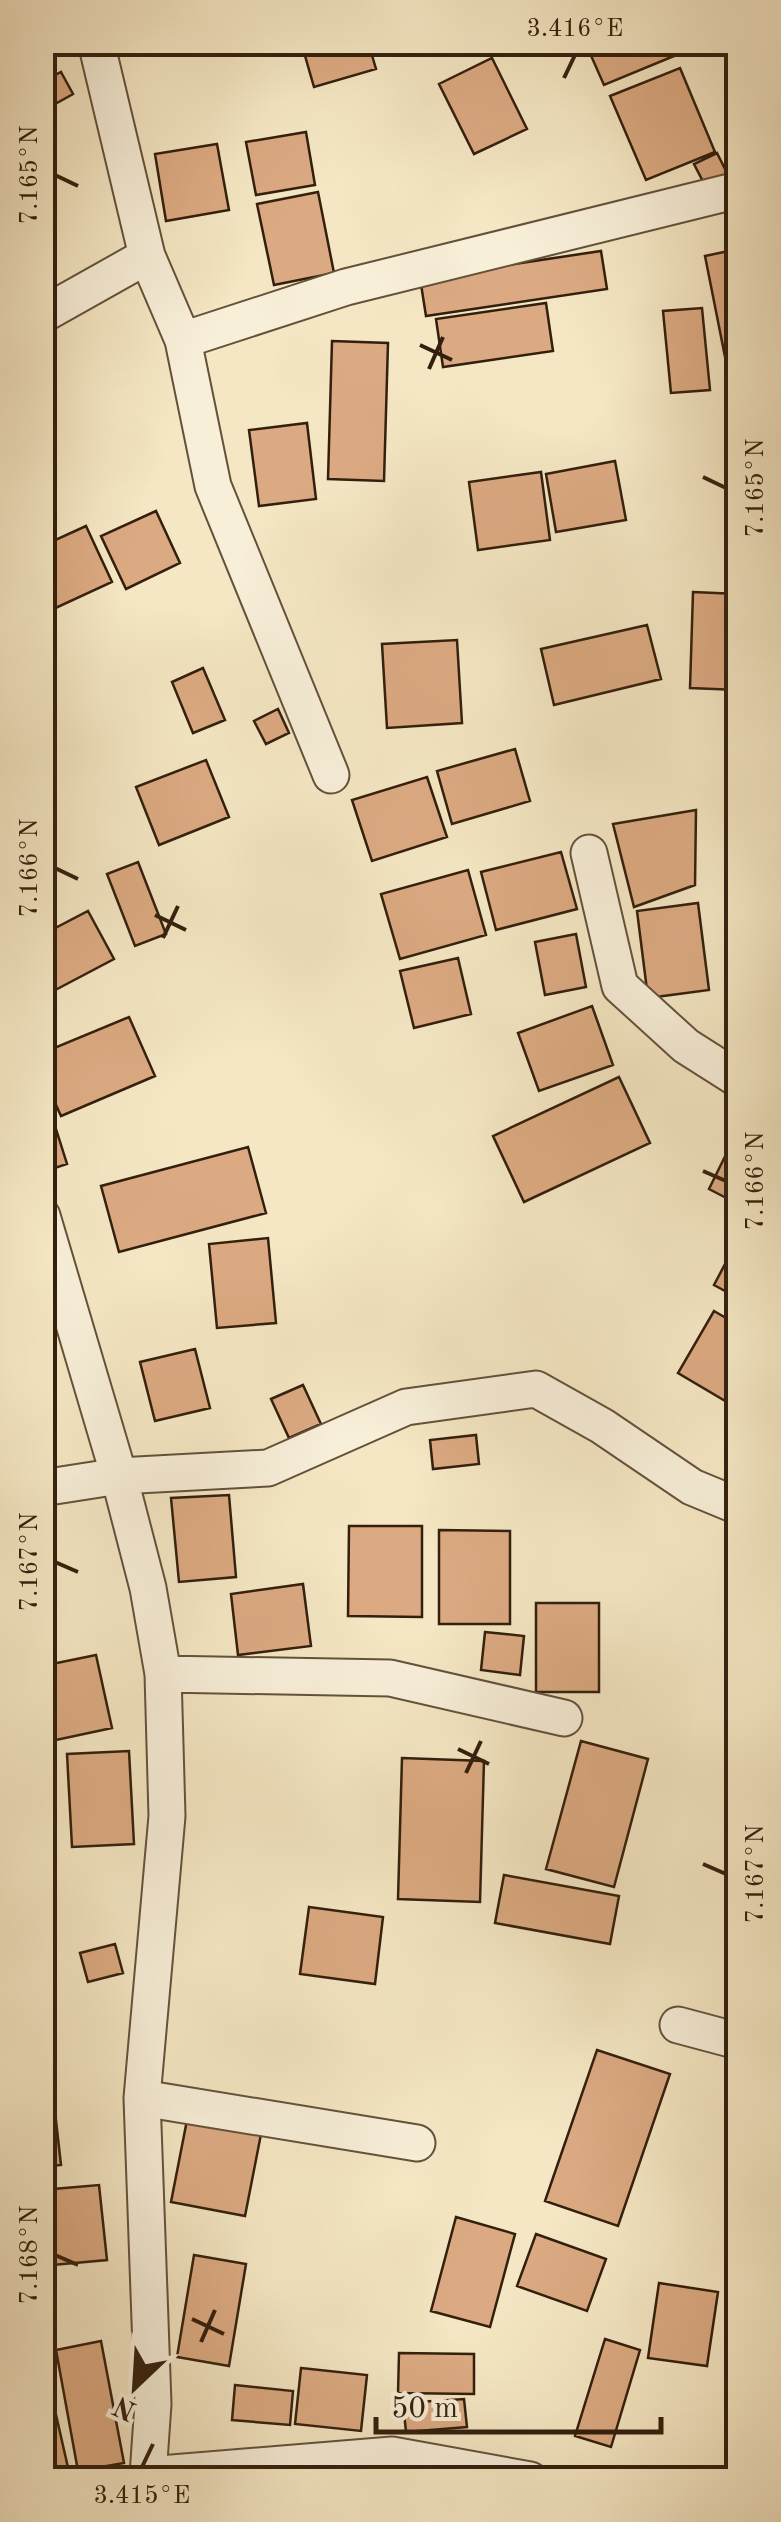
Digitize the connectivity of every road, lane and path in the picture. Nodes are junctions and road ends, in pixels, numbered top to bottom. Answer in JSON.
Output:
{"nodes":[{"id":1,"x":96,"y":42,"type":"edge"},
{"id":2,"x":738,"y":190,"type":"edge"},
{"id":3,"x":147,"y":256,"type":"junction"},
{"id":4,"x":42,"y":316,"type":"edge"},
{"id":5,"x":183,"y":340,"type":"junction"},
{"id":6,"x":331,"y":775,"type":"dead end"},
{"id":7,"x":589,"y":853,"type":"dead end"},
{"id":8,"x":738,"y":1078,"type":"edge"},
{"id":9,"x":42,"y":1216,"type":"edge"},
{"id":10,"x":119,"y":1476,"type":"junction"},
{"id":11,"x":42,"y":1488,"type":"edge"},
{"id":12,"x":738,"y":1506,"type":"edge"},
{"id":13,"x":162,"y":1674,"type":"junction"},
{"id":14,"x":564,"y":1718,"type":"dead end"},
{"id":15,"x":678,"y":2025,"type":"dead end"},
{"id":16,"x":738,"y":2041,"type":"edge"},
{"id":17,"x":142,"y":2098,"type":"junction"},
{"id":18,"x":417,"y":2143,"type":"dead end"},
{"id":19,"x":144,"y":2477,"type":"edge"},
{"id":20,"x":530,"y":2480,"type":"edge"}],
"edges":[{"from":1,"to":3,"type":"street"},
{"from":2,"to":5,"type":"street"},
{"from":3,"to":4,"type":"street"},
{"from":3,"to":5,"type":"street"},
{"from":5,"to":6,"type":"street"},
{"from":7,"to":8,"type":"street"},
{"from":9,"to":10,"type":"street"},
{"from":10,"to":11,"type":"street"},
{"from":10,"to":12,"type":"street"},
{"from":10,"to":13,"type":"street"},
{"from":13,"to":14,"type":"street"},
{"from":13,"to":17,"type":"street"},
{"from":15,"to":16,"type":"street"},
{"from":17,"to":18,"type":"street"},
{"from":17,"to":19,"type":"street"},
{"from":19,"to":20,"type":"street"}]}
